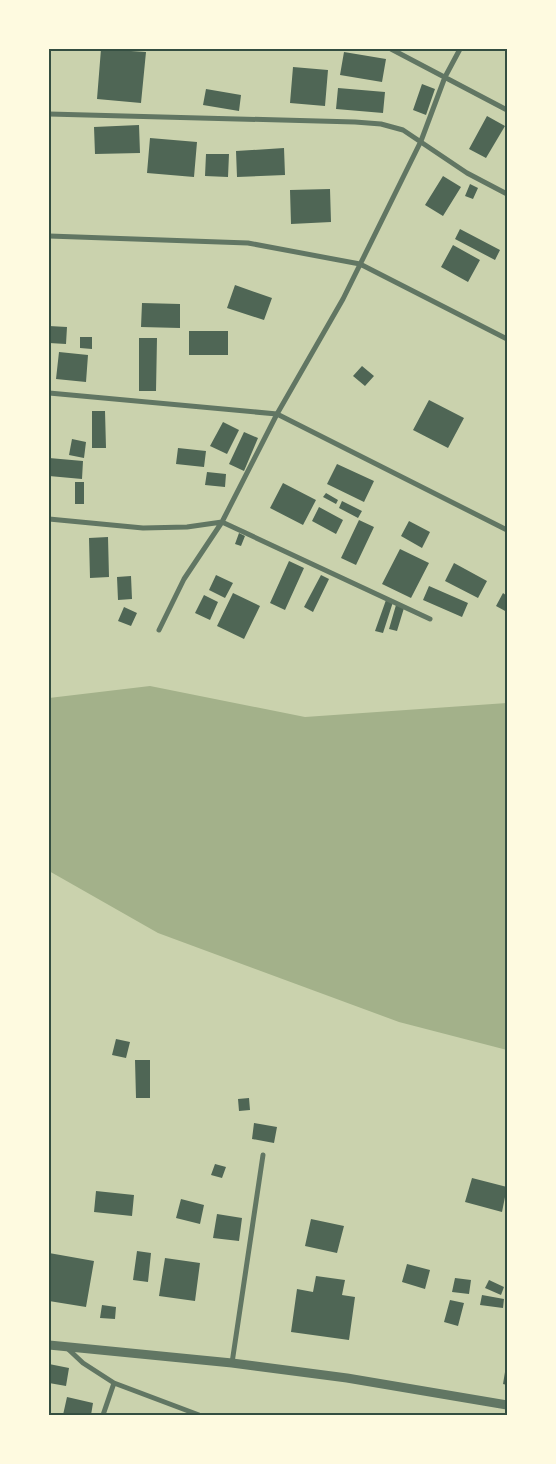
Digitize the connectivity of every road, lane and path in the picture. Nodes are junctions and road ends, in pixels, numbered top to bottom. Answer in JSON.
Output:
{"nodes":[{"id":1,"x":391,"y":49,"type":"edge"},
{"id":2,"x":460,"y":49,"type":"edge"},
{"id":3,"x":445,"y":77,"type":"junction"},
{"id":4,"x":507,"y":110,"type":"edge"},
{"id":5,"x":49,"y":114,"type":"edge"},
{"id":6,"x":421,"y":141,"type":"junction"},
{"id":7,"x":507,"y":194,"type":"edge"},
{"id":8,"x":49,"y":236,"type":"edge"},
{"id":9,"x":360,"y":264,"type":"junction"},
{"id":10,"x":507,"y":339,"type":"edge"},
{"id":11,"x":49,"y":393,"type":"edge"},
{"id":12,"x":277,"y":414,"type":"junction"},
{"id":13,"x":49,"y":519,"type":"edge"},
{"id":14,"x":222,"y":522,"type":"junction"},
{"id":15,"x":507,"y":530,"type":"edge"},
{"id":16,"x":430,"y":619,"type":"dead end"},
{"id":17,"x":159,"y":630,"type":"dead end"},
{"id":18,"x":263,"y":1155,"type":"dead end"},
{"id":19,"x":49,"y":1345,"type":"edge"},
{"id":20,"x":66,"y":1347,"type":"junction"},
{"id":21,"x":232,"y":1363,"type":"junction"},
{"id":22,"x":114,"y":1383,"type":"junction"},
{"id":23,"x":507,"y":1405,"type":"edge"},
{"id":24,"x":103,"y":1415,"type":"edge"},
{"id":25,"x":199,"y":1415,"type":"edge"}],
"edges":[{"from":1,"to":3,"type":"street"},
{"from":2,"to":3,"type":"street"},
{"from":3,"to":4,"type":"street"},
{"from":3,"to":6,"type":"street"},
{"from":5,"to":6,"type":"street"},
{"from":6,"to":7,"type":"street"},
{"from":6,"to":9,"type":"street"},
{"from":8,"to":9,"type":"street"},
{"from":9,"to":10,"type":"street"},
{"from":9,"to":12,"type":"street"},
{"from":11,"to":12,"type":"street"},
{"from":12,"to":14,"type":"street"},
{"from":12,"to":15,"type":"street"},
{"from":13,"to":14,"type":"street"},
{"from":14,"to":16,"type":"street"},
{"from":14,"to":17,"type":"street"},
{"from":18,"to":21,"type":"street"},
{"from":19,"to":20,"type":"street"},
{"from":20,"to":21,"type":"street"},
{"from":20,"to":22,"type":"street"},
{"from":21,"to":23,"type":"street"},
{"from":22,"to":24,"type":"street"},
{"from":22,"to":25,"type":"street"}]}
